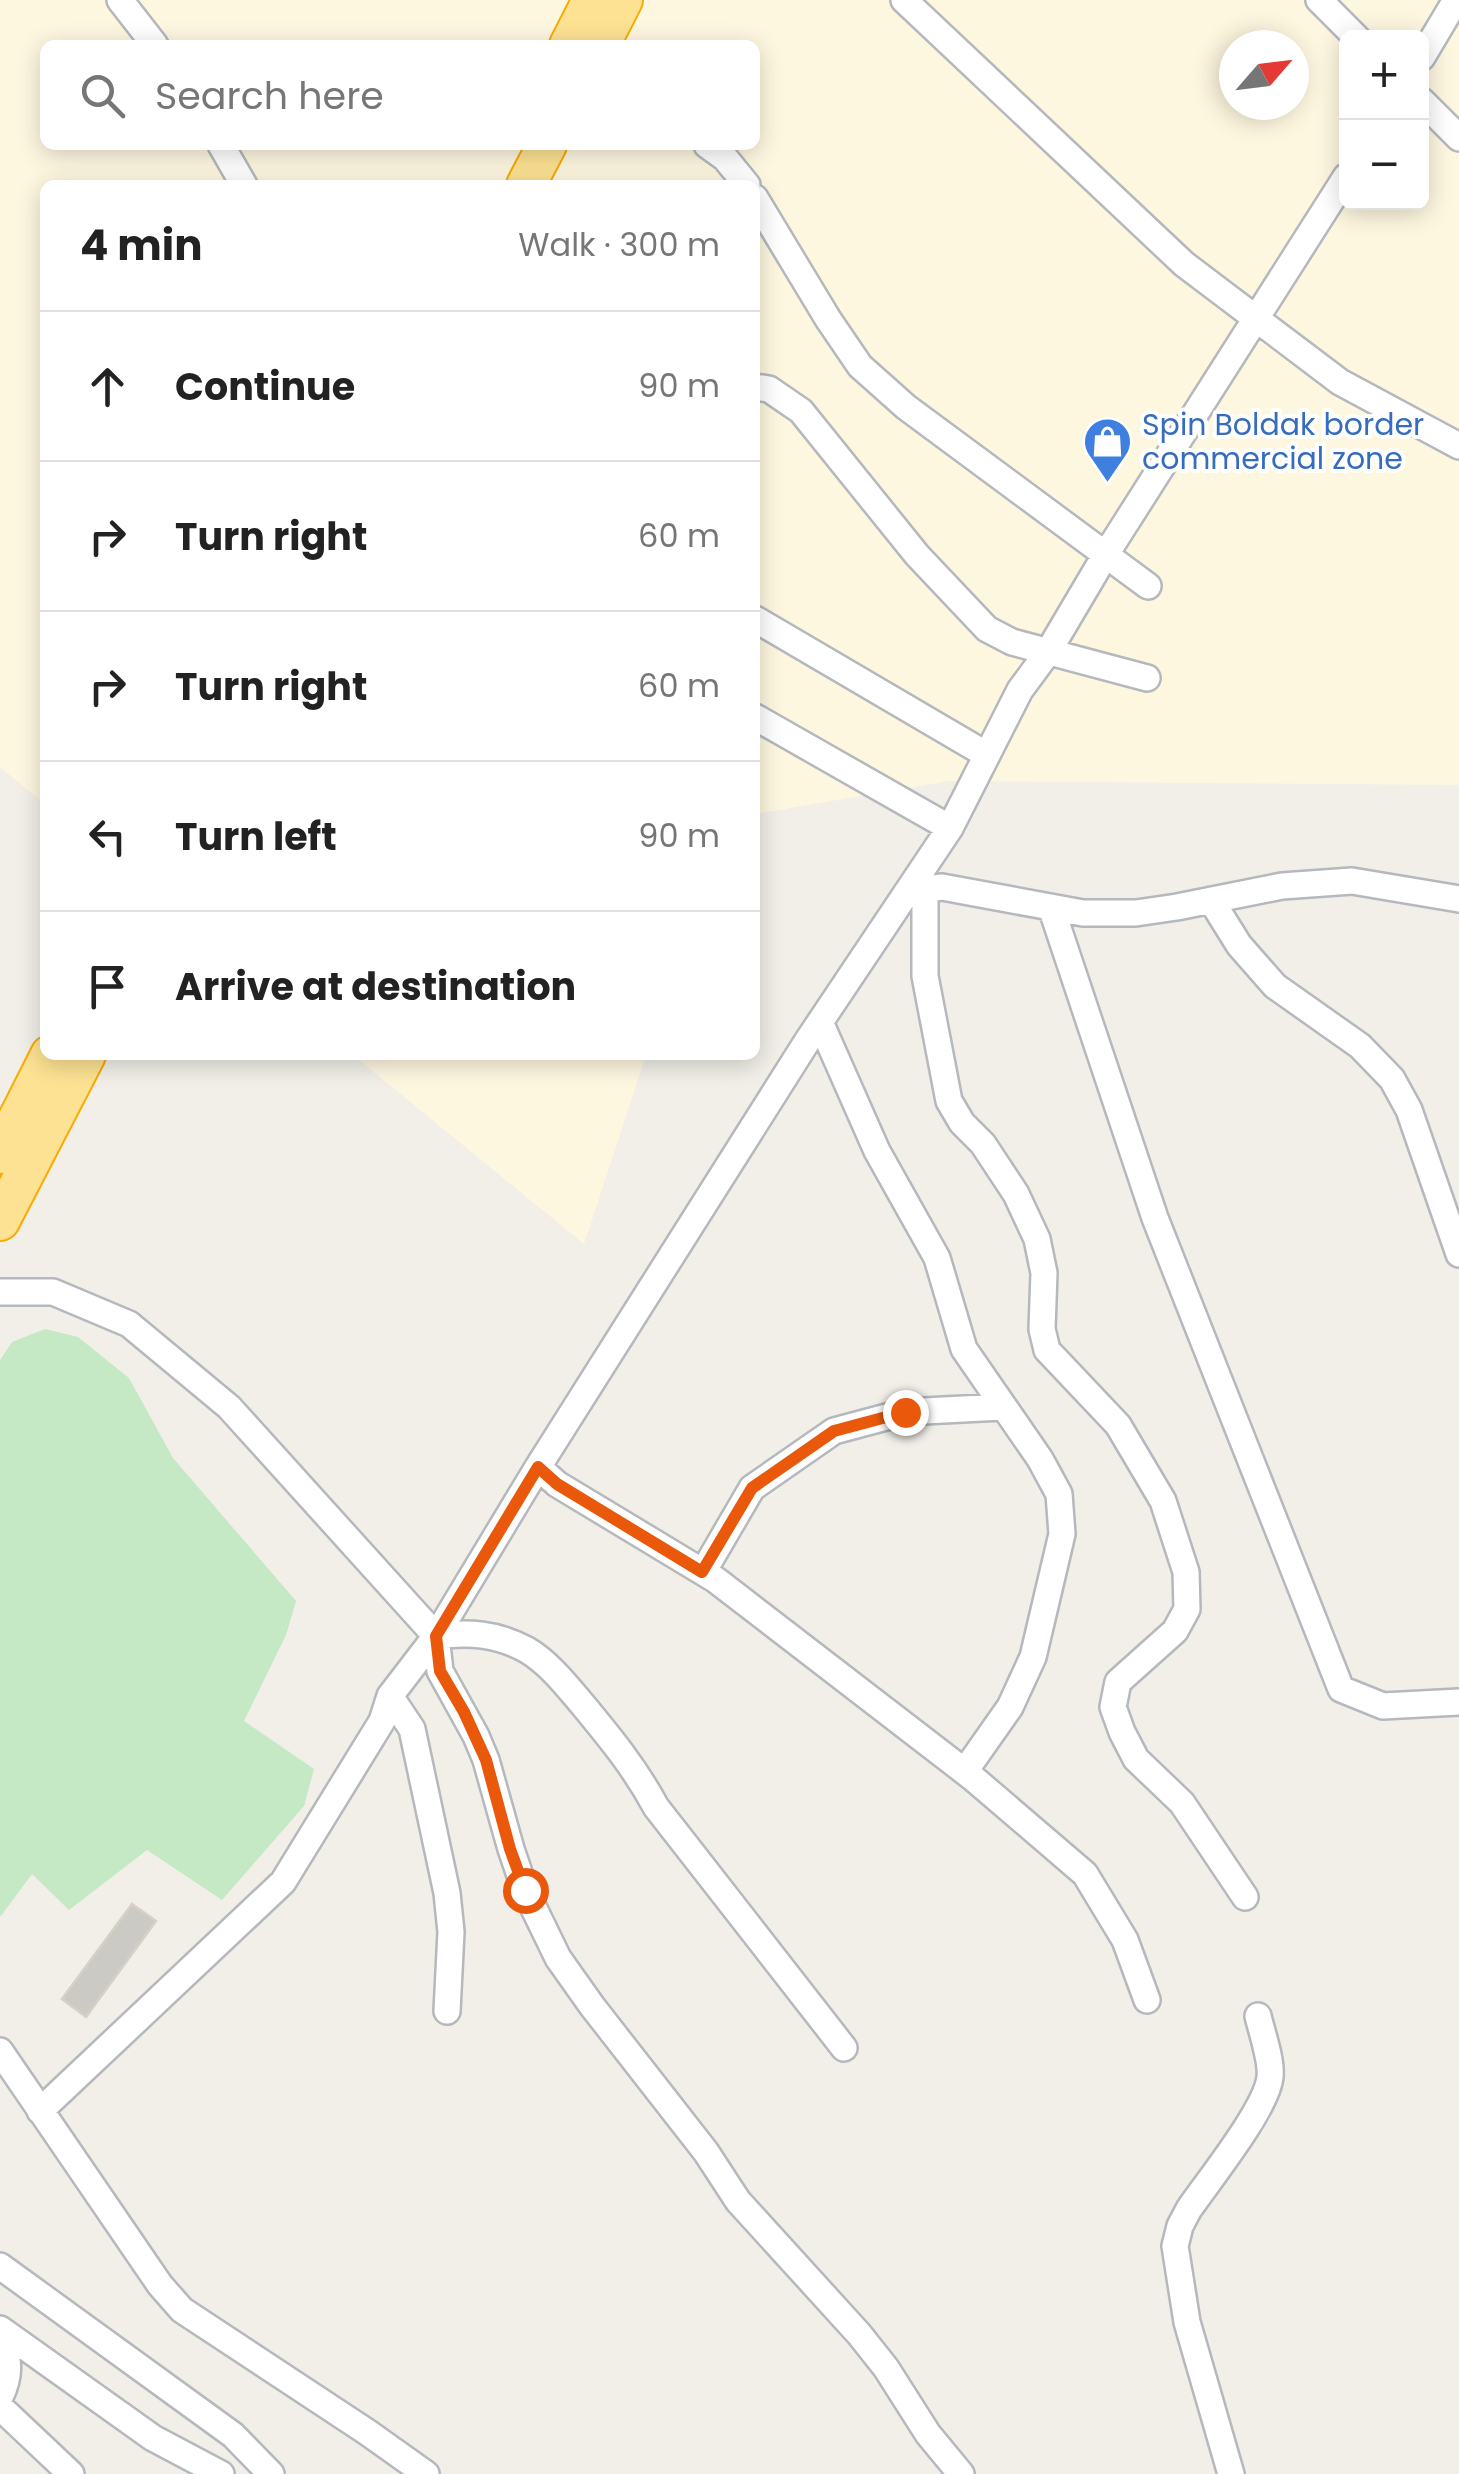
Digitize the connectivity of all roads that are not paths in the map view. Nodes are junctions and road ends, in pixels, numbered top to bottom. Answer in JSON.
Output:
{"nodes":[{"id":1,"x":120,"y":0,"type":"edge"},
{"id":2,"x":592,"y":0,"type":"edge"},
{"id":3,"x":623,"y":0,"type":"edge"},
{"id":4,"x":904,"y":0,"type":"edge"},
{"id":5,"x":1318,"y":0,"type":"edge"},
{"id":6,"x":1456,"y":0,"type":"edge"},
{"id":7,"x":1349,"y":30,"type":"edge"},
{"id":8,"x":150,"y":40,"type":"edge"},
{"id":9,"x":572,"y":40,"type":"edge"},
{"id":10,"x":603,"y":40,"type":"edge"},
{"id":11,"x":1429,"y":45,"type":"edge"},
{"id":12,"x":1429,"y":109,"type":"edge"},
{"id":13,"x":1459,"y":138,"type":"edge"},
{"id":14,"x":224,"y":150,"type":"edge"},
{"id":15,"x":516,"y":150,"type":"edge"},
{"id":16,"x":545,"y":150,"type":"edge"},
{"id":17,"x":714,"y":150,"type":"edge"},
{"id":18,"x":241,"y":180,"type":"edge"},
{"id":19,"x":500,"y":180,"type":"edge"},
{"id":20,"x":529,"y":180,"type":"edge"},
{"id":21,"x":743,"y":180,"type":"edge"},
{"id":22,"x":1339,"y":188,"type":"edge"},
{"id":23,"x":760,"y":206,"type":"edge"},
{"id":24,"x":1256,"y":319,"type":"junction"},
{"id":25,"x":762,"y":388,"type":"edge"},
{"id":26,"x":1459,"y":446,"type":"edge"},
{"id":27,"x":1106,"y":554,"type":"junction"},
{"id":28,"x":1148,"y":586,"type":"dead end"},
{"id":29,"x":760,"y":622,"type":"edge"},
{"id":30,"x":1048,"y":652,"type":"junction"},
{"id":31,"x":1147,"y":678,"type":"dead end"},
{"id":32,"x":760,"y":720,"type":"edge"},
{"id":33,"x":987,"y":755,"type":"junction"},
{"id":34,"x":950,"y":828,"type":"junction"},
{"id":35,"x":918,"y":886,"type":"junction"},
{"id":36,"x":1211,"y":900,"type":"junction"},
{"id":37,"x":1459,"y":900,"type":"edge"},
{"id":38,"x":1051,"y":907,"type":"junction"},
{"id":39,"x":820,"y":1022,"type":"junction"},
{"id":40,"x":47,"y":1060,"type":"edge"},
{"id":41,"x":83,"y":1060,"type":"edge"},
{"id":42,"x":0,"y":1154,"type":"edge"},
{"id":43,"x":0,"y":1221,"type":"edge"},
{"id":44,"x":1459,"y":1254,"type":"edge"},
{"id":45,"x":0,"y":1292,"type":"edge"},
{"id":46,"x":1002,"y":1407,"type":"junction"},
{"id":47,"x":538,"y":1467,"type":"junction"},
{"id":48,"x":702,"y":1572,"type":"junction"},
{"id":49,"x":436,"y":1636,"type":"junction"},
{"id":50,"x":390,"y":1696,"type":"junction"},
{"id":51,"x":1459,"y":1702,"type":"edge"},
{"id":52,"x":965,"y":1772,"type":"junction"},
{"id":53,"x":1245,"y":1896,"type":"dead end"},
{"id":54,"x":1147,"y":2000,"type":"dead end"},
{"id":55,"x":447,"y":2011,"type":"dead end"},
{"id":56,"x":1258,"y":2016,"type":"dead end"},
{"id":57,"x":844,"y":2048,"type":"dead end"},
{"id":58,"x":0,"y":2051,"type":"edge"},
{"id":59,"x":40,"y":2111,"type":"junction"},
{"id":60,"x":0,"y":2266,"type":"edge"},
{"id":61,"x":0,"y":2329,"type":"edge"},
{"id":62,"x":0,"y":2397,"type":"edge"},
{"id":63,"x":0,"y":2407,"type":"edge"},
{"id":64,"x":71,"y":2474,"type":"edge"},
{"id":65,"x":220,"y":2474,"type":"edge"},
{"id":66,"x":271,"y":2474,"type":"edge"},
{"id":67,"x":426,"y":2474,"type":"edge"},
{"id":68,"x":961,"y":2474,"type":"edge"},
{"id":69,"x":1231,"y":2474,"type":"edge"}],
"edges":[{"from":1,"to":8,"type":"street"},
{"from":2,"to":9,"type":"highway"},
{"from":3,"to":10,"type":"highway"},
{"from":4,"to":24,"type":"street"},
{"from":5,"to":7,"type":"street"},
{"from":6,"to":11,"type":"street"},
{"from":12,"to":13,"type":"street"},
{"from":14,"to":18,"type":"street"},
{"from":15,"to":19,"type":"highway"},
{"from":16,"to":20,"type":"highway"},
{"from":17,"to":21,"type":"street"},
{"from":22,"to":24,"type":"street"},
{"from":23,"to":27,"type":"street"},
{"from":24,"to":26,"type":"street"},
{"from":24,"to":27,"type":"street"},
{"from":25,"to":30,"type":"street"},
{"from":27,"to":28,"type":"street"},
{"from":27,"to":30,"type":"street"},
{"from":29,"to":33,"type":"street"},
{"from":30,"to":31,"type":"street"},
{"from":30,"to":33,"type":"street"},
{"from":32,"to":34,"type":"street"},
{"from":33,"to":34,"type":"street"},
{"from":34,"to":35,"type":"street"},
{"from":35,"to":38,"type":"street"},
{"from":35,"to":39,"type":"street"},
{"from":35,"to":53,"type":"street"},
{"from":36,"to":37,"type":"street"},
{"from":36,"to":38,"type":"street"},
{"from":36,"to":44,"type":"street"},
{"from":38,"to":51,"type":"street"},
{"from":39,"to":46,"type":"street"},
{"from":39,"to":47,"type":"street"},
{"from":40,"to":42,"type":"highway"},
{"from":41,"to":43,"type":"highway"},
{"from":45,"to":49,"type":"street"},
{"from":46,"to":48,"type":"street"},
{"from":46,"to":52,"type":"street"},
{"from":47,"to":48,"type":"street"},
{"from":47,"to":49,"type":"street"},
{"from":48,"to":52,"type":"street"},
{"from":49,"to":50,"type":"street"},
{"from":49,"to":57,"type":"street"},
{"from":49,"to":68,"type":"street"},
{"from":50,"to":55,"type":"street"},
{"from":50,"to":59,"type":"street"},
{"from":52,"to":54,"type":"street"},
{"from":56,"to":69,"type":"street"},
{"from":58,"to":59,"type":"street"},
{"from":59,"to":67,"type":"street"},
{"from":60,"to":66,"type":"street"},
{"from":61,"to":62,"type":"street"},
{"from":61,"to":65,"type":"street"},
{"from":63,"to":64,"type":"street"}]}
